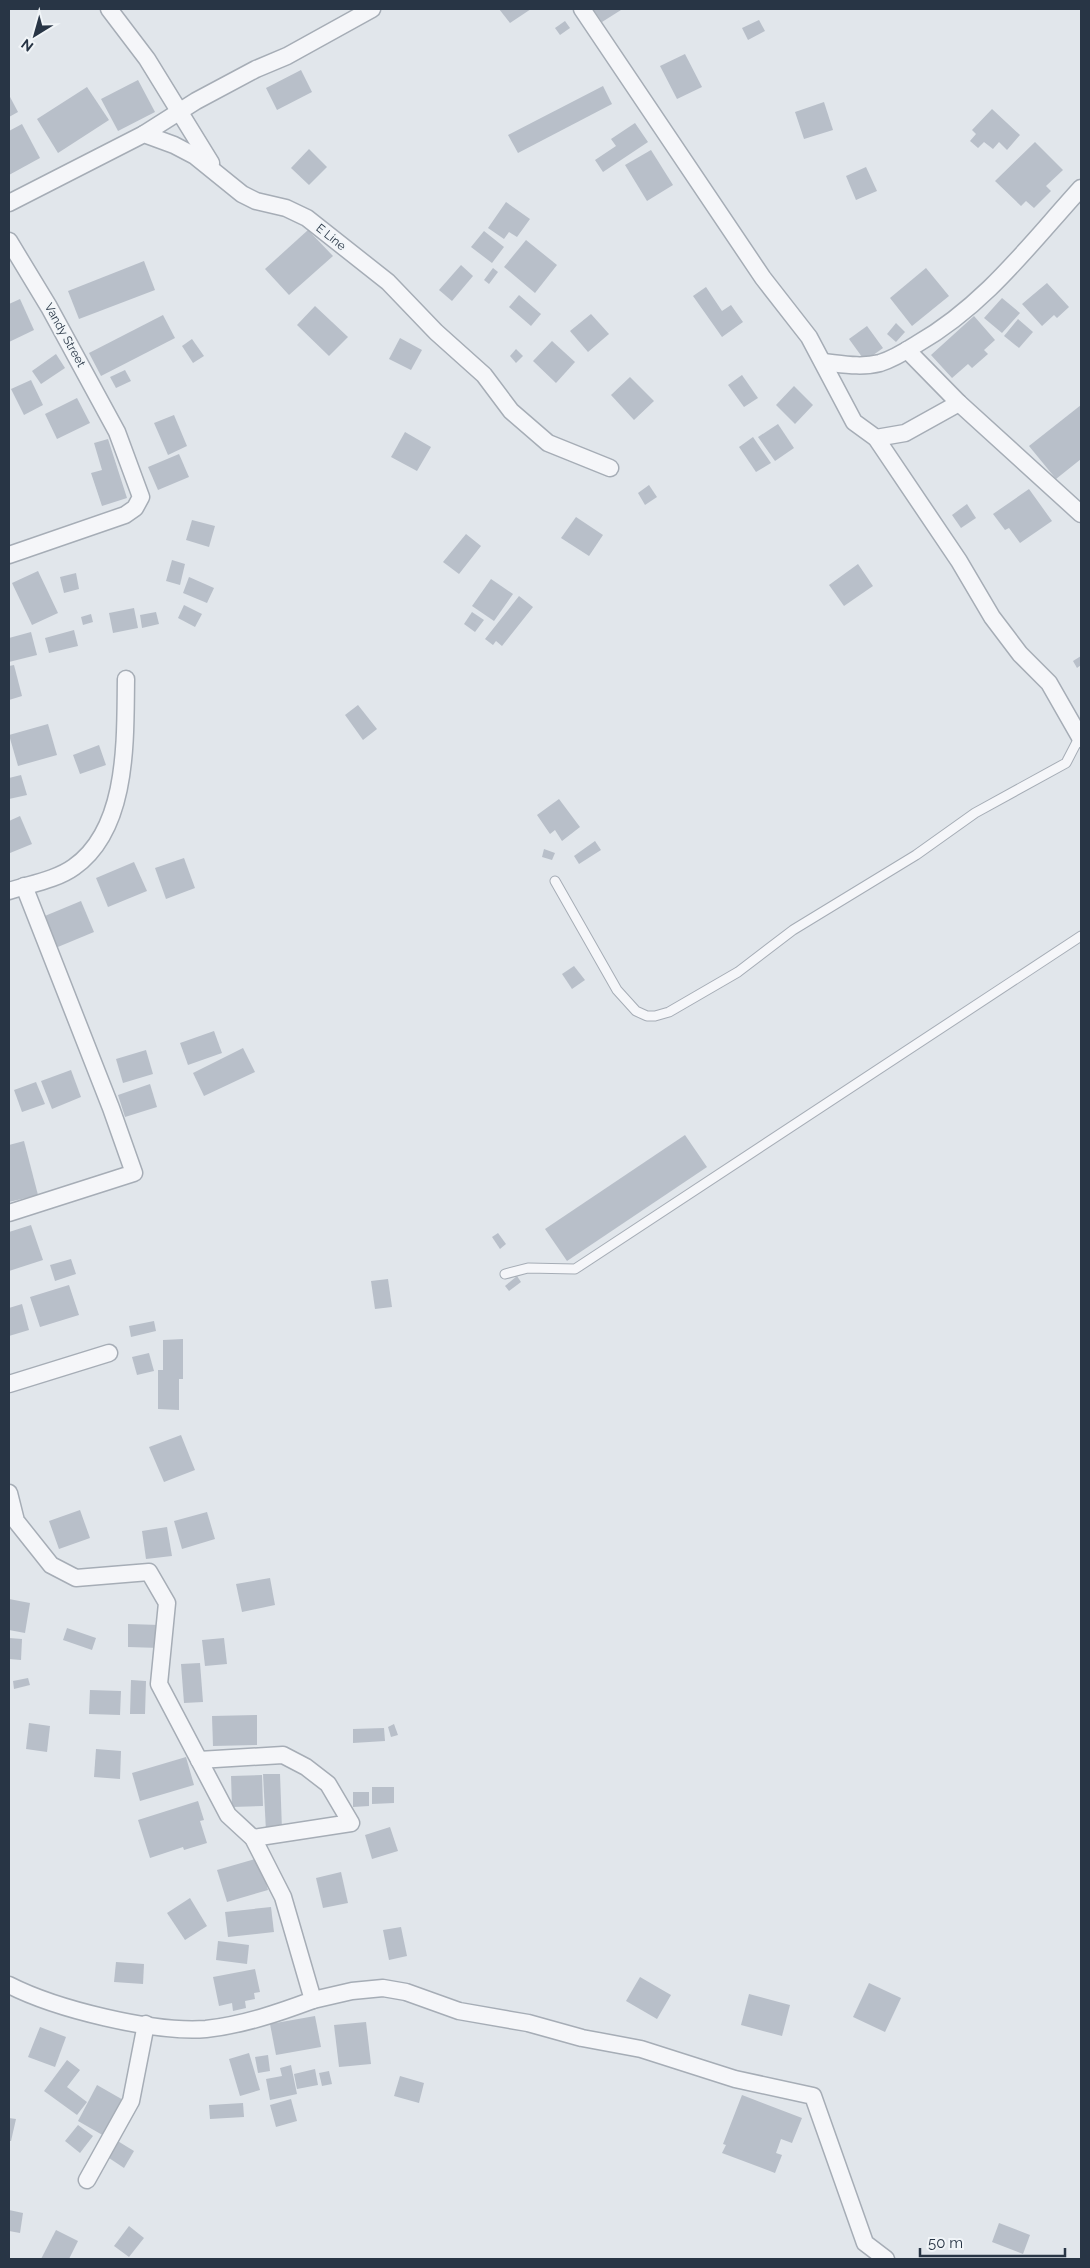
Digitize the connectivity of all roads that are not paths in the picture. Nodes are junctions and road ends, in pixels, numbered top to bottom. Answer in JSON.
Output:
{"nodes":[{"id":1,"x":109,"y":9,"type":"edge"},
{"id":2,"x":372,"y":9,"type":"edge"},
{"id":3,"x":582,"y":9,"type":"edge"},
{"id":4,"x":179,"y":113,"type":"junction"},
{"id":5,"x":144,"y":134,"type":"junction"},
{"id":6,"x":218,"y":174,"type":"junction"},
{"id":7,"x":1081,"y":188,"type":"edge"},
{"id":8,"x":9,"y":203,"type":"edge"},
{"id":9,"x":9,"y":240,"type":"edge"},
{"id":10,"x":907,"y":350,"type":"junction"},
{"id":11,"x":823,"y":362,"type":"junction"},
{"id":12,"x":959,"y":403,"type":"junction"},
{"id":13,"x":876,"y":438,"type":"junction"},
{"id":14,"x":610,"y":468,"type":"dead end"},
{"id":15,"x":1081,"y":514,"type":"edge"},
{"id":16,"x":9,"y":555,"type":"edge"},
{"id":17,"x":126,"y":679,"type":"dead end"},
{"id":18,"x":1080,"y":737,"type":"edge"},
{"id":19,"x":555,"y":881,"type":"dead end"},
{"id":20,"x":16,"y":888,"type":"edge"},
{"id":21,"x":1081,"y":936,"type":"edge"},
{"id":22,"x":9,"y":1213,"type":"edge"},
{"id":23,"x":505,"y":1274,"type":"dead end"},
{"id":24,"x":109,"y":1354,"type":"dead end"},
{"id":25,"x":9,"y":1384,"type":"edge"},
{"id":26,"x":9,"y":1493,"type":"edge"},
{"id":27,"x":199,"y":1760,"type":"junction"},
{"id":28,"x":253,"y":1838,"type":"junction"},
{"id":29,"x":9,"y":1985,"type":"edge"},
{"id":30,"x":313,"y":2000,"type":"junction"},
{"id":31,"x":146,"y":2024,"type":"junction"},
{"id":32,"x":87,"y":2180,"type":"dead end"},
{"id":33,"x":886,"y":2259,"type":"edge"}],
"edges":[{"from":1,"to":4,"type":"street"},
{"from":2,"to":4,"type":"street"},
{"from":3,"to":11,"type":"street"},
{"from":4,"to":5,"type":"street"},
{"from":4,"to":6,"type":"street"},
{"from":5,"to":6,"type":"street","name":"E Line"},
{"from":5,"to":8,"type":"street"},
{"from":6,"to":14,"type":"street","name":"E Line"},
{"from":7,"to":10,"type":"street"},
{"from":9,"to":16,"type":"street","name":"Vandy Street"},
{"from":10,"to":11,"type":"street"},
{"from":10,"to":12,"type":"street"},
{"from":11,"to":13,"type":"street"},
{"from":12,"to":13,"type":"street"},
{"from":12,"to":15,"type":"street"},
{"from":13,"to":18,"type":"street"},
{"from":17,"to":20,"type":"street"},
{"from":18,"to":19,"type":"lane"},
{"from":20,"to":22,"type":"street"},
{"from":21,"to":23,"type":"lane"},
{"from":24,"to":25,"type":"street"},
{"from":26,"to":27,"type":"street"},
{"from":27,"to":28,"type":"street"},
{"from":27,"to":28,"type":"street"},
{"from":28,"to":30,"type":"street"},
{"from":29,"to":31,"type":"street"},
{"from":30,"to":31,"type":"street"},
{"from":30,"to":33,"type":"street"},
{"from":31,"to":32,"type":"street"}]}
